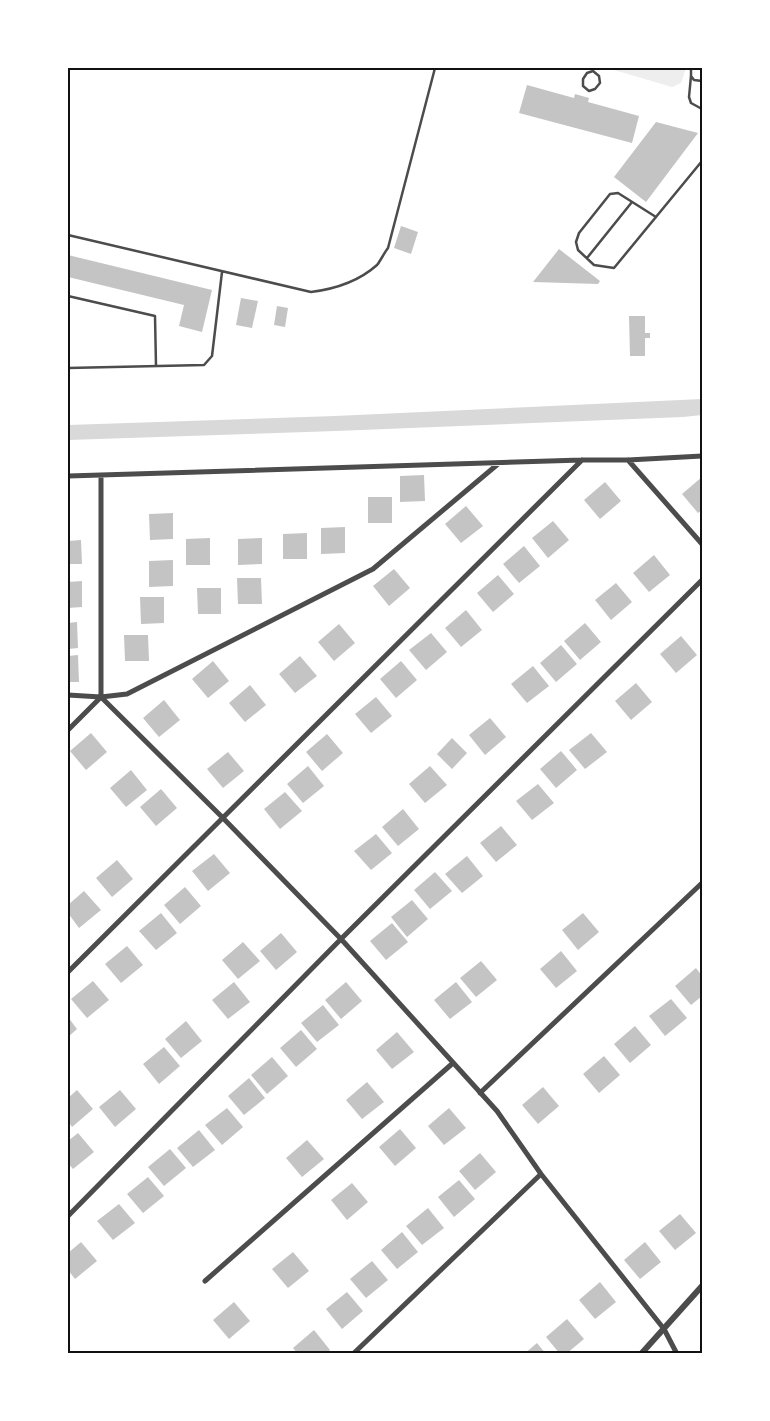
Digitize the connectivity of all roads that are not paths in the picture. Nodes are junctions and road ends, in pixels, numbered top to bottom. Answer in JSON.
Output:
{"nodes":[{"id":1,"x":435,"y":68,"type":"edge"},
{"id":2,"x":691,"y":68,"type":"edge"},
{"id":3,"x":594,"y":69,"type":"edge"},
{"id":4,"x":691,"y":76,"type":"junction"},
{"id":5,"x":702,"y":82,"type":"edge"},
{"id":6,"x":702,"y":109,"type":"edge"},
{"id":7,"x":702,"y":161,"type":"edge"},
{"id":8,"x":632,"y":202,"type":"junction"},
{"id":9,"x":656,"y":217,"type":"junction"},
{"id":10,"x":68,"y":235,"type":"edge"},
{"id":11,"x":587,"y":258,"type":"junction"},
{"id":12,"x":222,"y":272,"type":"junction"},
{"id":13,"x":68,"y":296,"type":"edge"},
{"id":14,"x":156,"y":366,"type":"junction"},
{"id":15,"x":68,"y":368,"type":"edge"},
{"id":16,"x":702,"y":456,"type":"edge"},
{"id":17,"x":582,"y":460,"type":"junction"},
{"id":18,"x":628,"y":460,"type":"junction"},
{"id":19,"x":499,"y":464,"type":"junction"},
{"id":20,"x":68,"y":476,"type":"edge"},
{"id":21,"x":101,"y":476,"type":"junction"},
{"id":22,"x":702,"y":544,"type":"edge"},
{"id":23,"x":702,"y":580,"type":"edge"},
{"id":24,"x":68,"y":695,"type":"edge"},
{"id":25,"x":101,"y":697,"type":"junction"},
{"id":26,"x":68,"y":730,"type":"edge"},
{"id":27,"x":222,"y":817,"type":"junction"},
{"id":28,"x":702,"y":883,"type":"edge"},
{"id":29,"x":341,"y":939,"type":"junction"},
{"id":30,"x":68,"y":972,"type":"edge"},
{"id":31,"x":453,"y":1063,"type":"junction"},
{"id":32,"x":480,"y":1093,"type":"junction"},
{"id":33,"x":541,"y":1174,"type":"junction"},
{"id":34,"x":68,"y":1216,"type":"edge"},
{"id":35,"x":205,"y":1281,"type":"dead end"},
{"id":36,"x":702,"y":1286,"type":"edge"},
{"id":37,"x":664,"y":1329,"type":"junction"},
{"id":38,"x":353,"y":1354,"type":"edge"},
{"id":39,"x":641,"y":1354,"type":"edge"},
{"id":40,"x":677,"y":1354,"type":"edge"}],
"edges":[{"from":1,"to":12,"type":"lane"},
{"from":2,"to":4,"type":"lane"},
{"from":3,"to":3,"type":"lane"},
{"from":4,"to":5,"type":"lane"},
{"from":4,"to":6,"type":"lane"},
{"from":7,"to":9,"type":"lane"},
{"from":8,"to":9,"type":"lane"},
{"from":8,"to":11,"type":"lane"},
{"from":8,"to":11,"type":"lane"},
{"from":9,"to":11,"type":"lane"},
{"from":10,"to":12,"type":"lane"},
{"from":12,"to":14,"type":"lane"},
{"from":13,"to":14,"type":"lane"},
{"from":14,"to":15,"type":"lane"},
{"from":16,"to":18,"type":"street"},
{"from":17,"to":18,"type":"street"},
{"from":17,"to":19,"type":"street"},
{"from":17,"to":27,"type":"street"},
{"from":18,"to":22,"type":"street"},
{"from":19,"to":21,"type":"street"},
{"from":19,"to":25,"type":"street"},
{"from":20,"to":21,"type":"street"},
{"from":21,"to":25,"type":"street"},
{"from":23,"to":29,"type":"street"},
{"from":24,"to":25,"type":"street"},
{"from":25,"to":26,"type":"street"},
{"from":25,"to":27,"type":"street"},
{"from":27,"to":29,"type":"street"},
{"from":27,"to":30,"type":"street"},
{"from":28,"to":32,"type":"street"},
{"from":29,"to":31,"type":"street"},
{"from":29,"to":34,"type":"street"},
{"from":31,"to":32,"type":"street"},
{"from":31,"to":35,"type":"street"},
{"from":32,"to":33,"type":"street"},
{"from":33,"to":37,"type":"street"},
{"from":33,"to":38,"type":"street"},
{"from":36,"to":37,"type":"street"},
{"from":37,"to":39,"type":"street"},
{"from":37,"to":40,"type":"street"}]}
